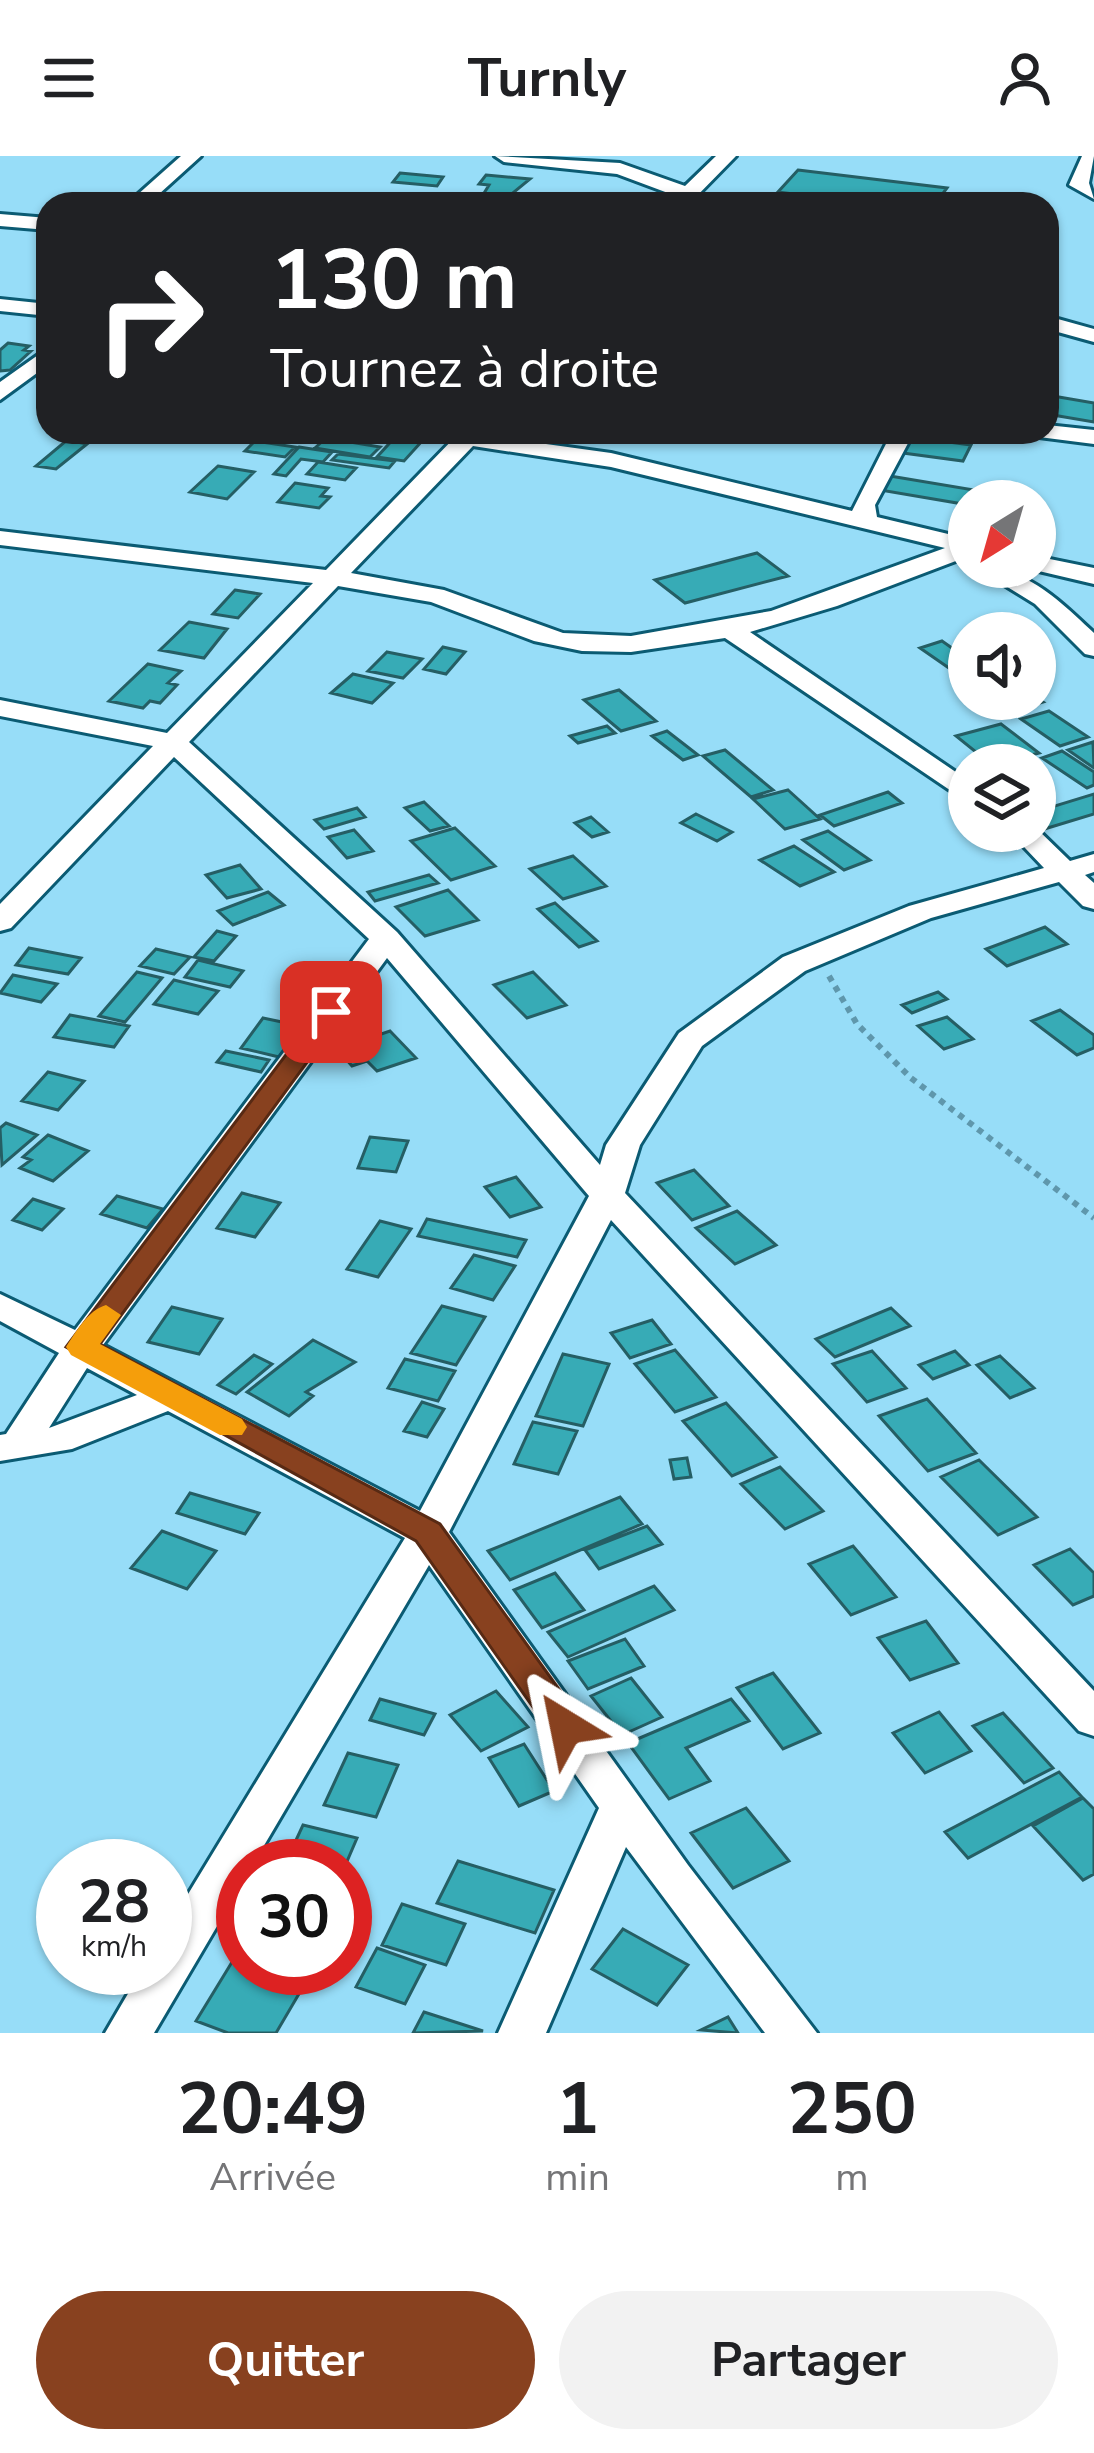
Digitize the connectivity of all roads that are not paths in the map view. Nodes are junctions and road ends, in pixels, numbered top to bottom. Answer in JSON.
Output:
{"nodes":[{"id":1,"x":192,"y":156,"type":"edge"},
{"id":2,"x":504,"y":156,"type":"edge"},
{"id":3,"x":727,"y":156,"type":"edge"},
{"id":4,"x":1092,"y":156,"type":"edge"},
{"id":5,"x":151,"y":192,"type":"edge"},
{"id":6,"x":667,"y":192,"type":"edge"},
{"id":7,"x":689,"y":192,"type":"edge"},
{"id":8,"x":1094,"y":193,"type":"edge"},
{"id":9,"x":3,"y":224,"type":"edge"},
{"id":10,"x":36,"y":224,"type":"edge"},
{"id":11,"x":0,"y":305,"type":"edge"},
{"id":12,"x":36,"y":309,"type":"edge"},
{"id":13,"x":1059,"y":326,"type":"edge"},
{"id":14,"x":1094,"y":337,"type":"edge"},
{"id":15,"x":36,"y":363,"type":"edge"},
{"id":16,"x":0,"y":393,"type":"edge"},
{"id":17,"x":1059,"y":433,"type":"edge"},
{"id":18,"x":1094,"y":436,"type":"edge"},
{"id":19,"x":462,"y":444,"type":"edge"},
{"id":20,"x":520,"y":444,"type":"edge"},
{"id":21,"x":897,"y":444,"type":"edge"},
{"id":22,"x":866,"y":522,"type":"junction"},
{"id":23,"x":0,"y":538,"type":"edge"},
{"id":24,"x":948,"y":546,"type":"edge"},
{"id":25,"x":948,"y":557,"type":"edge"},
{"id":26,"x":1056,"y":568,"type":"edge"},
{"id":27,"x":1094,"y":576,"type":"edge"},
{"id":28,"x":337,"y":577,"type":"junction"},
{"id":29,"x":1024,"y":588,"type":"edge"},
{"id":30,"x":731,"y":631,"type":"junction"},
{"id":31,"x":1094,"y":647,"type":"edge"},
{"id":32,"x":0,"y":707,"type":"edge"},
{"id":33,"x":173,"y":742,"type":"junction"},
{"id":34,"x":948,"y":780,"type":"edge"},
{"id":35,"x":1080,"y":867,"type":"edge"},
{"id":36,"x":1094,"y":901,"type":"edge"},
{"id":37,"x":0,"y":922,"type":"edge"},
{"id":38,"x":386,"y":938,"type":"junction"},
{"id":39,"x":607,"y":1195,"type":"junction"},
{"id":40,"x":0,"y":1306,"type":"edge"},
{"id":41,"x":82,"y":1347,"type":"junction"},
{"id":42,"x":172,"y":1395,"type":"junction"},
{"id":43,"x":10,"y":1447,"type":"edge"},
{"id":44,"x":428,"y":1532,"type":"junction"},
{"id":45,"x":1094,"y":1719,"type":"edge"},
{"id":46,"x":622,"y":1805,"type":"junction"},
{"id":47,"x":129,"y":2033,"type":"edge"},
{"id":48,"x":522,"y":2033,"type":"edge"},
{"id":49,"x":793,"y":2033,"type":"edge"}],
"edges":[{"from":1,"to":5,"type":"street"},
{"from":2,"to":6,"type":"street"},
{"from":3,"to":7,"type":"street"},
{"from":4,"to":8,"type":"street"},
{"from":9,"to":10,"type":"street"},
{"from":11,"to":12,"type":"street"},
{"from":13,"to":14,"type":"street"},
{"from":15,"to":16,"type":"street"},
{"from":17,"to":18,"type":"street"},
{"from":19,"to":28,"type":"street"},
{"from":20,"to":22,"type":"street"},
{"from":21,"to":22,"type":"street"},
{"from":22,"to":24,"type":"street"},
{"from":23,"to":28,"type":"street"},
{"from":25,"to":30,"type":"street"},
{"from":26,"to":27,"type":"street"},
{"from":28,"to":30,"type":"street"},
{"from":28,"to":33,"type":"street"},
{"from":29,"to":31,"type":"street"},
{"from":30,"to":34,"type":"street"},
{"from":32,"to":33,"type":"street"},
{"from":33,"to":37,"type":"street"},
{"from":33,"to":38,"type":"street"},
{"from":35,"to":36,"type":"street"},
{"from":35,"to":39,"type":"street"},
{"from":38,"to":39,"type":"street"},
{"from":38,"to":41,"type":"street"},
{"from":39,"to":44,"type":"street"},
{"from":39,"to":45,"type":"street"},
{"from":40,"to":41,"type":"street"},
{"from":41,"to":42,"type":"street"},
{"from":41,"to":43,"type":"street"},
{"from":42,"to":43,"type":"street"},
{"from":42,"to":44,"type":"street"},
{"from":44,"to":46,"type":"street"},
{"from":44,"to":47,"type":"street"},
{"from":46,"to":48,"type":"street"},
{"from":46,"to":49,"type":"street"}]}
